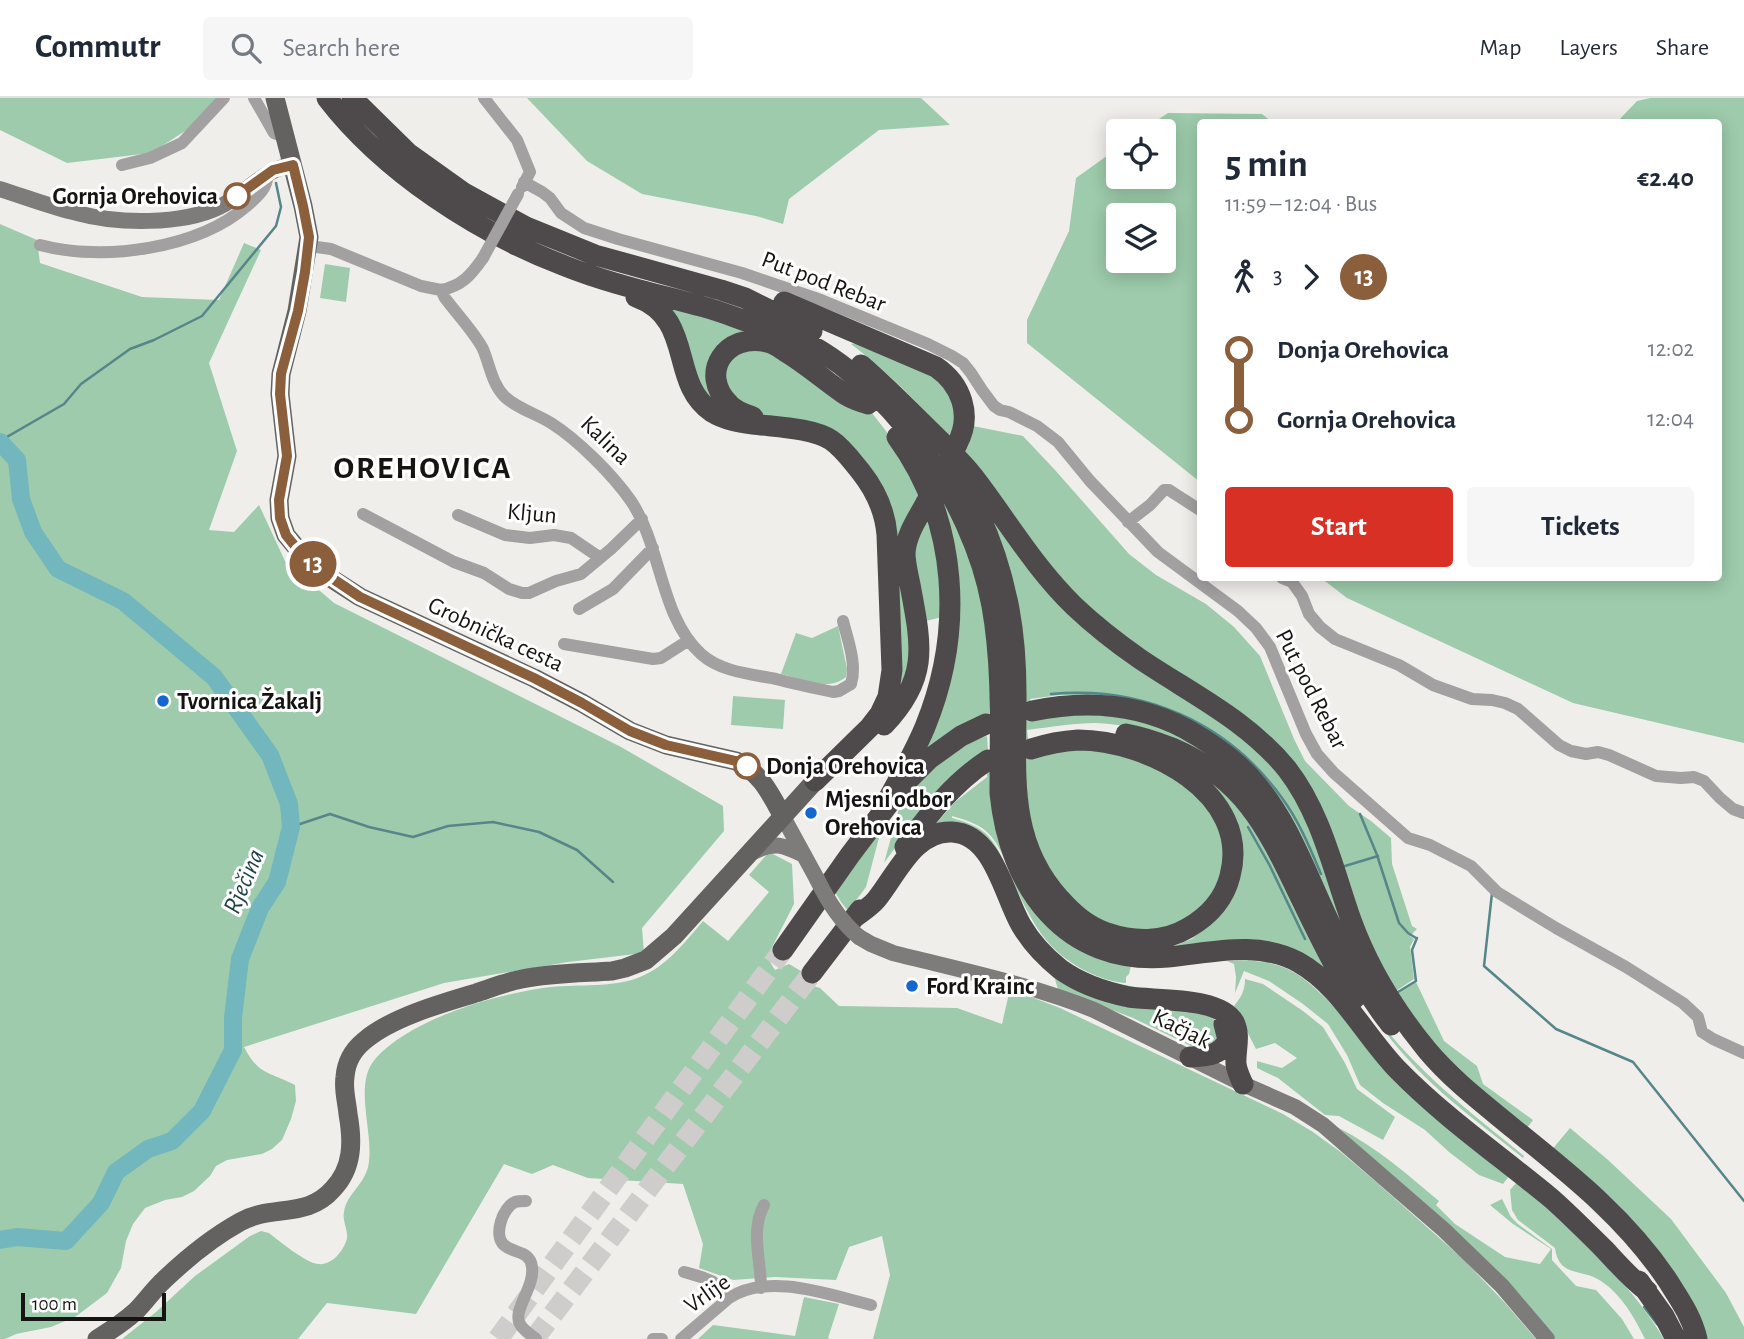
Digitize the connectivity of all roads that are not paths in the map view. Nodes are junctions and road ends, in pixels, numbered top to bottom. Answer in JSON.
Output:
{"nodes":[{"id":1,"x":224,"y":98,"type":"edge"},
{"id":2,"x":254,"y":98,"type":"edge"},
{"id":3,"x":275,"y":98,"type":"edge"},
{"id":4,"x":327,"y":98,"type":"edge"},
{"id":5,"x":352,"y":98,"type":"edge"},
{"id":6,"x":484,"y":98,"type":"edge"},
{"id":7,"x":285,"y":137,"type":"junction"},
{"id":8,"x":122,"y":165,"type":"dead end"},
{"id":9,"x":293,"y":165,"type":"junction"},
{"id":10,"x":267,"y":174,"type":"junction"},
{"id":11,"x":521,"y":188,"type":"junction"},
{"id":12,"x":0,"y":189,"type":"edge"},
{"id":13,"x":40,"y":245,"type":"dead end"},
{"id":14,"x":309,"y":246,"type":"junction"},
{"id":15,"x":593,"y":277,"type":"junction"},
{"id":16,"x":441,"y":290,"type":"junction"},
{"id":17,"x":721,"y":290,"type":"junction"},
{"id":18,"x":759,"y":326,"type":"junction"},
{"id":19,"x":868,"y":404,"type":"junction"},
{"id":20,"x":916,"y":417,"type":"junction"},
{"id":21,"x":774,"y":426,"type":"junction"},
{"id":22,"x":1197,"y":508,"type":"edge"},
{"id":23,"x":363,"y":514,"type":"dead end"},
{"id":24,"x":458,"y":515,"type":"dead end"},
{"id":25,"x":642,"y":519,"type":"junction"},
{"id":26,"x":1128,"y":522,"type":"junction"},
{"id":27,"x":653,"y":548,"type":"junction"},
{"id":28,"x":599,"y":557,"type":"junction"},
{"id":29,"x":1197,"y":581,"type":"edge"},
{"id":30,"x":1197,"y":581,"type":"edge"},
{"id":31,"x":1290,"y":581,"type":"edge"},
{"id":32,"x":579,"y":609,"type":"dead end"},
{"id":33,"x":843,"y":621,"type":"dead end"},
{"id":34,"x":689,"y":640,"type":"junction"},
{"id":35,"x":564,"y":644,"type":"dead end"},
{"id":36,"x":1032,"y":711,"type":"dead end"},
{"id":37,"x":986,"y":724,"type":"dead end"},
{"id":38,"x":845,"y":752,"type":"junction"},
{"id":39,"x":987,"y":765,"type":"dead end"},
{"id":40,"x":814,"y":781,"type":"joint"},
{"id":41,"x":881,"y":813,"type":"junction"},
{"id":42,"x":1744,"y":813,"type":"edge"},
{"id":43,"x":782,"y":815,"type":"junction"},
{"id":44,"x":748,"y":854,"type":"junction"},
{"id":45,"x":804,"y":855,"type":"junction"},
{"id":46,"x":857,"y":927,"type":"junction"},
{"id":47,"x":783,"y":950,"type":"tunnel mouth"},
{"id":48,"x":812,"y":973,"type":"tunnel mouth"},
{"id":49,"x":1216,"y":1010,"type":"junction"},
{"id":50,"x":1744,"y":1054,"type":"edge"},
{"id":51,"x":1191,"y":1057,"type":"junction"},
{"id":52,"x":1243,"y":1084,"type":"junction"},
{"id":53,"x":526,"y":1201,"type":"dead end"},
{"id":54,"x":764,"y":1205,"type":"dead end"},
{"id":55,"x":684,"y":1272,"type":"dead end"},
{"id":56,"x":761,"y":1288,"type":"junction"},
{"id":57,"x":1647,"y":1291,"type":"junction"},
{"id":58,"x":729,"y":1298,"type":"junction"},
{"id":59,"x":871,"y":1305,"type":"dead end"},
{"id":60,"x":97,"y":1339,"type":"edge"},
{"id":61,"x":536,"y":1339,"type":"edge"},
{"id":62,"x":653,"y":1339,"type":"edge"},
{"id":63,"x":662,"y":1339,"type":"edge"},
{"id":64,"x":681,"y":1339,"type":"edge"},
{"id":65,"x":1547,"y":1339,"type":"edge"},
{"id":66,"x":1676,"y":1339,"type":"edge"},
{"id":67,"x":1695,"y":1339,"type":"edge"}],
"edges":[{"from":1,"to":8,"type":"street"},
{"from":2,"to":7,"type":"street"},
{"from":3,"to":7,"type":"main road"},
{"from":4,"to":15,"type":"highway"},
{"from":5,"to":17,"type":"highway"},
{"from":6,"to":11,"type":"street"},
{"from":7,"to":9,"type":"main road"},
{"from":9,"to":10,"type":"main road"},
{"from":9,"to":14,"type":"main road"},
{"from":10,"to":12,"type":"main road"},
{"from":10,"to":13,"type":"street"},
{"from":11,"to":16,"type":"street","bridge":true},
{"from":11,"to":26,"type":"street","name":"Put pod Rebar"},
{"from":14,"to":16,"type":"street"},
{"from":14,"to":43,"type":"main road","name":"Grobnička cesta"},
{"from":15,"to":18,"type":"highway"},
{"from":15,"to":21,"type":"highway"},
{"from":16,"to":25,"type":"street","name":"Kalina"},
{"from":17,"to":20,"type":"highway"},
{"from":17,"to":38,"type":"highway","bridge":true},
{"from":18,"to":19,"type":"highway"},
{"from":18,"to":57,"type":"highway"},
{"from":19,"to":21,"type":"highway"},
{"from":19,"to":41,"type":"highway"},
{"from":20,"to":57,"type":"highway"},
{"from":20,"to":67,"type":"highway"},
{"from":21,"to":38,"type":"highway"},
{"from":22,"to":26,"type":"street"},
{"from":23,"to":28,"type":"street"},
{"from":24,"to":28,"type":"street","name":"Kljun"},
{"from":25,"to":27,"type":"street","name":"Kalina"},
{"from":25,"to":28,"type":"street"},
{"from":26,"to":29,"type":"street","name":"Put pod Rebar"},
{"from":27,"to":32,"type":"street"},
{"from":27,"to":34,"type":"street","name":"Kalina"},
{"from":30,"to":50,"type":"street","name":"Put pod Rebar"},
{"from":31,"to":42,"type":"street","name":"Put pod Rebar"},
{"from":33,"to":34,"type":"street","name":"Kalina"},
{"from":34,"to":35,"type":"street"},
{"from":36,"to":67,"type":"highway"},
{"from":37,"to":41,"type":"highway"},
{"from":38,"to":40,"type":"highway"},
{"from":39,"to":46,"type":"highway"},
{"from":40,"to":43,"type":"main road"},
{"from":41,"to":47,"type":"highway"},
{"from":43,"to":44,"type":"main road"},
{"from":43,"to":45,"type":"main road","name":"Kačjak"},
{"from":44,"to":45,"type":"main road"},
{"from":44,"to":60,"type":"main road"},
{"from":45,"to":46,"type":"main road","name":"Kačjak","bridge":true},
{"from":46,"to":48,"type":"highway"},
{"from":46,"to":49,"type":"highway"},
{"from":46,"to":51,"type":"main road","name":"Kačjak"},
{"from":49,"to":51,"type":"highway"},
{"from":49,"to":52,"type":"highway"},
{"from":51,"to":52,"type":"main road","name":"Kačjak"},
{"from":52,"to":65,"type":"main road","name":"Kačjak"},
{"from":53,"to":61,"type":"street"},
{"from":54,"to":56,"type":"street"},
{"from":55,"to":58,"type":"street"},
{"from":56,"to":58,"type":"street","name":"Vrlije"},
{"from":56,"to":59,"type":"street","name":"Vrlije"},
{"from":57,"to":66,"type":"highway"},
{"from":58,"to":64,"type":"street","name":"Vrlije"},
{"from":62,"to":63,"type":"street"}]}
